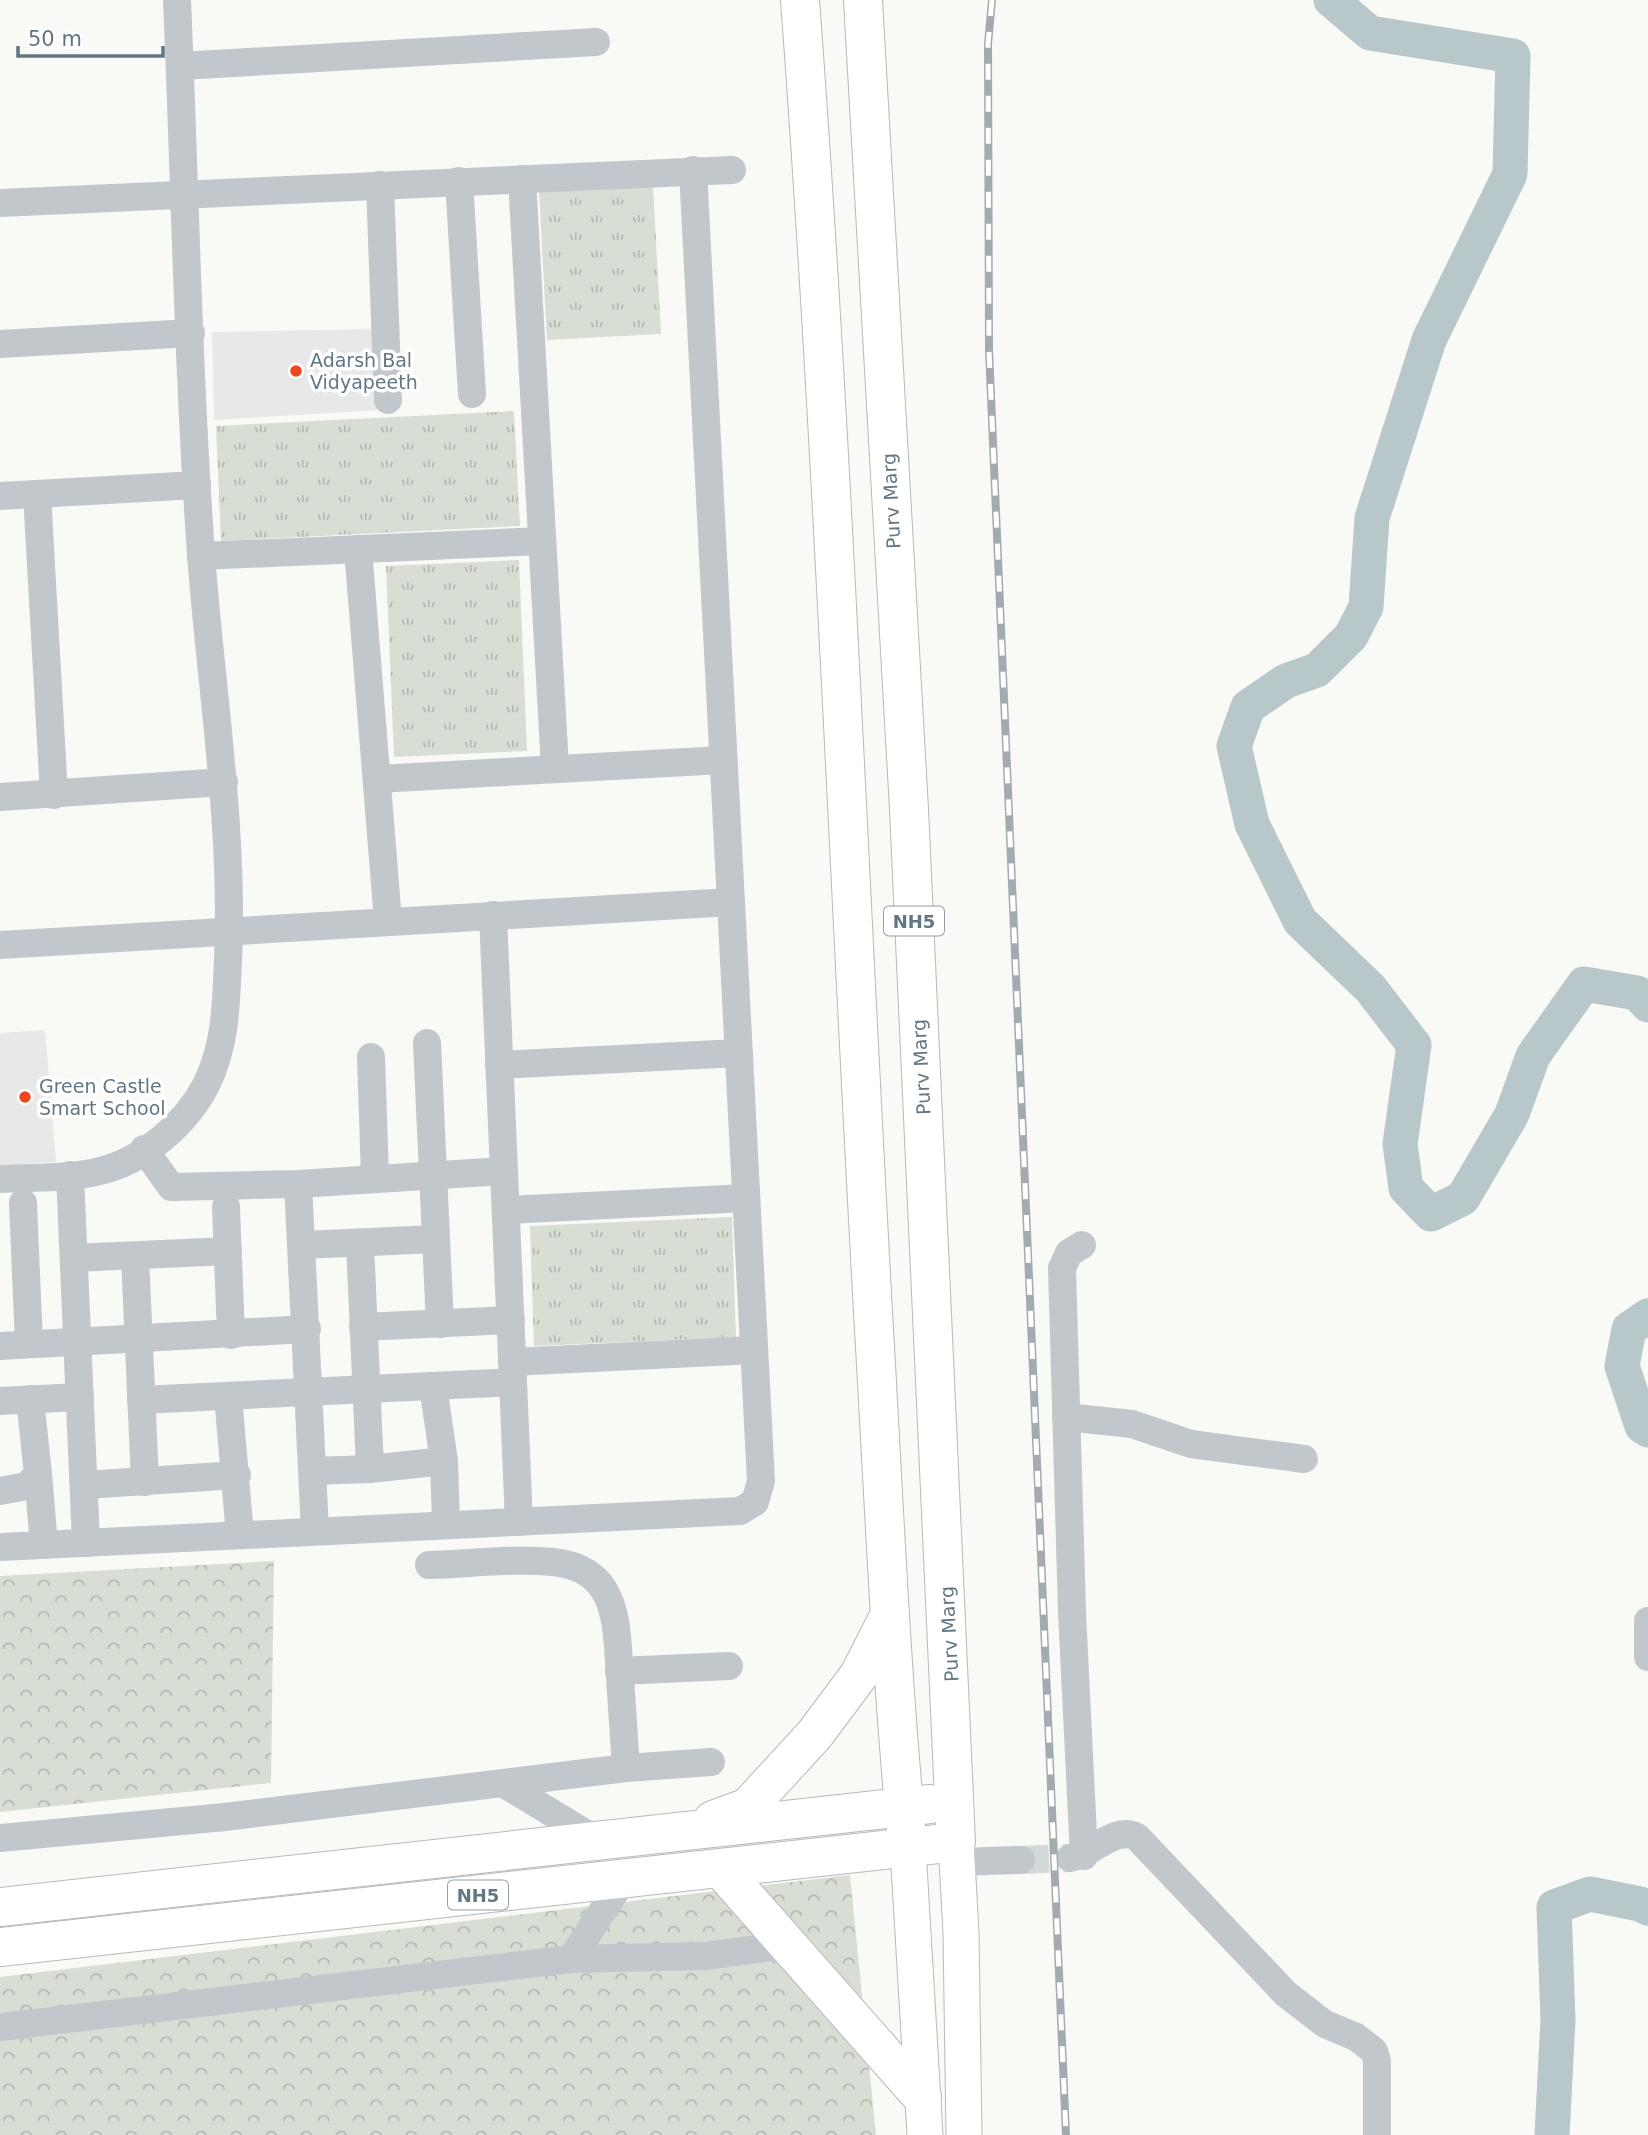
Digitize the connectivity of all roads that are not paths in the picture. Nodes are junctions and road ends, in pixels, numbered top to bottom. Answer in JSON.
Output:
{"nodes":[{"id":1,"x":177,"y":0,"type":"edge"},
{"id":2,"x":800,"y":0,"type":"edge"},
{"id":3,"x":863,"y":0,"type":"edge"},
{"id":4,"x":596,"y":42,"type":"dead end"},
{"id":5,"x":180,"y":66,"type":"junction"},
{"id":6,"x":692,"y":170,"type":"junction"},
{"id":7,"x":732,"y":170,"type":"dead end"},
{"id":8,"x":522,"y":179,"type":"junction"},
{"id":9,"x":459,"y":181,"type":"junction"},
{"id":10,"x":380,"y":185,"type":"junction"},
{"id":11,"x":185,"y":193,"type":"junction"},
{"id":12,"x":0,"y":203,"type":"edge"},
{"id":13,"x":191,"y":333,"type":"junction"},
{"id":14,"x":0,"y":344,"type":"edge"},
{"id":15,"x":472,"y":394,"type":"dead end"},
{"id":16,"x":388,"y":400,"type":"dead end"},
{"id":17,"x":197,"y":485,"type":"junction"},
{"id":18,"x":37,"y":494,"type":"junction"},
{"id":19,"x":0,"y":496,"type":"edge"},
{"id":20,"x":542,"y":541,"type":"junction"},
{"id":21,"x":358,"y":549,"type":"junction"},
{"id":22,"x":201,"y":556,"type":"junction"},
{"id":23,"x":723,"y":760,"type":"junction"},
{"id":24,"x":555,"y":768,"type":"junction"},
{"id":25,"x":377,"y":779,"type":"junction"},
{"id":26,"x":225,"y":782,"type":"junction"},
{"id":27,"x":54,"y":795,"type":"junction"},
{"id":28,"x":0,"y":797,"type":"edge"},
{"id":29,"x":731,"y":902,"type":"junction"},
{"id":30,"x":493,"y":915,"type":"junction"},
{"id":31,"x":388,"y":920,"type":"junction"},
{"id":32,"x":229,"y":930,"type":"junction"},
{"id":33,"x":0,"y":945,"type":"edge"},
{"id":34,"x":427,"y":1043,"type":"dead end"},
{"id":35,"x":739,"y":1053,"type":"junction"},
{"id":36,"x":371,"y":1057,"type":"dead end"},
{"id":37,"x":499,"y":1065,"type":"junction"},
{"id":38,"x":144,"y":1149,"type":"junction"},
{"id":39,"x":504,"y":1171,"type":"junction"},
{"id":40,"x":433,"y":1174,"type":"junction"},
{"id":41,"x":70,"y":1175,"type":"junction"},
{"id":42,"x":375,"y":1178,"type":"junction"},
{"id":43,"x":0,"y":1179,"type":"edge"},
{"id":44,"x":298,"y":1184,"type":"junction"},
{"id":45,"x":746,"y":1198,"type":"junction"},
{"id":46,"x":23,"y":1203,"type":"dead end"},
{"id":47,"x":226,"y":1207,"type":"dead end"},
{"id":48,"x":506,"y":1210,"type":"junction"},
{"id":49,"x":436,"y":1240,"type":"junction"},
{"id":50,"x":360,"y":1243,"type":"junction"},
{"id":51,"x":303,"y":1245,"type":"junction"},
{"id":52,"x":1082,"y":1245,"type":"dead end"},
{"id":53,"x":228,"y":1251,"type":"junction"},
{"id":54,"x":135,"y":1255,"type":"junction"},
{"id":55,"x":74,"y":1258,"type":"junction"},
{"id":56,"x":12,"y":1262,"type":"edge"},
{"id":57,"x":510,"y":1320,"type":"junction"},
{"id":58,"x":440,"y":1324,"type":"junction"},
{"id":59,"x":363,"y":1327,"type":"junction"},
{"id":60,"x":307,"y":1329,"type":"junction"},
{"id":61,"x":231,"y":1335,"type":"junction"},
{"id":62,"x":138,"y":1339,"type":"junction"},
{"id":63,"x":77,"y":1342,"type":"junction"},
{"id":64,"x":29,"y":1344,"type":"junction"},
{"id":65,"x":0,"y":1346,"type":"edge"},
{"id":66,"x":754,"y":1350,"type":"junction"},
{"id":67,"x":513,"y":1372,"type":"junction"},
{"id":68,"x":433,"y":1385,"type":"junction"},
{"id":69,"x":366,"y":1388,"type":"junction"},
{"id":70,"x":310,"y":1390,"type":"junction"},
{"id":71,"x":228,"y":1396,"type":"junction"},
{"id":72,"x":80,"y":1397,"type":"junction"},
{"id":73,"x":30,"y":1399,"type":"junction"},
{"id":74,"x":141,"y":1400,"type":"junction"},
{"id":75,"x":0,"y":1401,"type":"edge"},
{"id":76,"x":1066,"y":1417,"type":"junction"},
{"id":77,"x":1304,"y":1459,"type":"dead end"},
{"id":78,"x":444,"y":1461,"type":"junction"},
{"id":79,"x":370,"y":1469,"type":"junction"},
{"id":80,"x":313,"y":1471,"type":"junction"},
{"id":81,"x":38,"y":1474,"type":"junction"},
{"id":82,"x":237,"y":1475,"type":"junction"},
{"id":83,"x":145,"y":1482,"type":"junction"},
{"id":84,"x":84,"y":1485,"type":"junction"},
{"id":85,"x":0,"y":1491,"type":"edge"},
{"id":86,"x":519,"y":1522,"type":"junction"},
{"id":87,"x":446,"y":1525,"type":"junction"},
{"id":88,"x":316,"y":1531,"type":"junction"},
{"id":89,"x":240,"y":1535,"type":"junction"},
{"id":90,"x":86,"y":1543,"type":"junction"},
{"id":91,"x":44,"y":1545,"type":"junction"},
{"id":92,"x":0,"y":1547,"type":"edge"},
{"id":93,"x":429,"y":1565,"type":"dead end"},
{"id":94,"x":890,"y":1614,"type":"junction"},
{"id":95,"x":1648,"y":1621,"type":"edge"},
{"id":96,"x":1648,"y":1657,"type":"edge"},
{"id":97,"x":729,"y":1666,"type":"dead end"},
{"id":98,"x":620,"y":1671,"type":"junction"},
{"id":99,"x":711,"y":1762,"type":"dead end"},
{"id":100,"x":626,"y":1768,"type":"junction"},
{"id":101,"x":506,"y":1785,"type":"junction"},
{"id":102,"x":956,"y":1801,"type":"junction"},
{"id":103,"x":904,"y":1807,"type":"junction"},
{"id":104,"x":678,"y":1832,"type":"junction"},
{"id":105,"x":0,"y":1838,"type":"edge"},
{"id":106,"x":598,"y":1841,"type":"junction"},
{"id":107,"x":908,"y":1849,"type":"junction"},
{"id":108,"x":957,"y":1852,"type":"junction"},
{"id":109,"x":1021,"y":1860,"type":"tunnel mouth"},
{"id":110,"x":721,"y":1869,"type":"junction"},
{"id":111,"x":623,"y":1880,"type":"junction"},
{"id":112,"x":0,"y":1907,"type":"edge"},
{"id":113,"x":783,"y":1940,"type":"junction"},
{"id":114,"x":0,"y":1947,"type":"edge"},
{"id":115,"x":572,"y":1959,"type":"junction"},
{"id":116,"x":0,"y":2027,"type":"edge"},
{"id":117,"x":922,"y":2097,"type":"junction"},
{"id":118,"x":966,"y":2133,"type":"edge"},
{"id":119,"x":925,"y":2135,"type":"edge"},
{"id":120,"x":1377,"y":2135,"type":"edge"}],
"edges":[{"from":1,"to":5,"type":"street"},
{"from":2,"to":94,"type":"highway"},
{"from":3,"to":102,"type":"highway","name":"Purv Marg","number":"NH5"},
{"from":4,"to":5,"type":"street"},
{"from":5,"to":11,"type":"street"},
{"from":6,"to":7,"type":"street"},
{"from":6,"to":8,"type":"street"},
{"from":6,"to":23,"type":"street"},
{"from":8,"to":9,"type":"street"},
{"from":8,"to":20,"type":"street"},
{"from":9,"to":10,"type":"street"},
{"from":9,"to":15,"type":"street"},
{"from":10,"to":11,"type":"street"},
{"from":10,"to":16,"type":"street"},
{"from":11,"to":12,"type":"street"},
{"from":11,"to":13,"type":"street"},
{"from":13,"to":14,"type":"street"},
{"from":13,"to":17,"type":"street"},
{"from":17,"to":18,"type":"street"},
{"from":17,"to":22,"type":"street"},
{"from":18,"to":19,"type":"street"},
{"from":18,"to":27,"type":"street"},
{"from":20,"to":21,"type":"street"},
{"from":20,"to":24,"type":"street"},
{"from":21,"to":22,"type":"street"},
{"from":21,"to":25,"type":"street"},
{"from":22,"to":26,"type":"street"},
{"from":23,"to":24,"type":"street"},
{"from":23,"to":29,"type":"street"},
{"from":24,"to":25,"type":"street"},
{"from":25,"to":31,"type":"street"},
{"from":26,"to":27,"type":"street"},
{"from":26,"to":32,"type":"street"},
{"from":27,"to":28,"type":"street"},
{"from":29,"to":30,"type":"street"},
{"from":29,"to":35,"type":"street"},
{"from":30,"to":31,"type":"street"},
{"from":30,"to":37,"type":"street"},
{"from":31,"to":32,"type":"street"},
{"from":32,"to":33,"type":"street"},
{"from":32,"to":38,"type":"street"},
{"from":34,"to":40,"type":"street"},
{"from":35,"to":37,"type":"street"},
{"from":35,"to":45,"type":"street"},
{"from":36,"to":42,"type":"street"},
{"from":37,"to":39,"type":"street"},
{"from":38,"to":41,"type":"street"},
{"from":38,"to":44,"type":"street"},
{"from":39,"to":40,"type":"street"},
{"from":39,"to":48,"type":"street"},
{"from":40,"to":42,"type":"street"},
{"from":40,"to":49,"type":"street"},
{"from":41,"to":43,"type":"street"},
{"from":41,"to":55,"type":"street"},
{"from":42,"to":44,"type":"street"},
{"from":44,"to":51,"type":"street"},
{"from":45,"to":48,"type":"street"},
{"from":45,"to":66,"type":"street"},
{"from":46,"to":56,"type":"street"},
{"from":47,"to":53,"type":"street"},
{"from":48,"to":57,"type":"street"},
{"from":49,"to":50,"type":"street"},
{"from":49,"to":58,"type":"street"},
{"from":50,"to":51,"type":"street"},
{"from":50,"to":59,"type":"street"},
{"from":51,"to":60,"type":"street"},
{"from":52,"to":76,"type":"street"},
{"from":53,"to":54,"type":"street"},
{"from":53,"to":61,"type":"street"},
{"from":54,"to":55,"type":"street"},
{"from":54,"to":62,"type":"street"},
{"from":55,"to":63,"type":"street"},
{"from":56,"to":64,"type":"street"},
{"from":57,"to":58,"type":"street"},
{"from":57,"to":67,"type":"street"},
{"from":58,"to":59,"type":"street"},
{"from":59,"to":69,"type":"street"},
{"from":60,"to":61,"type":"street"},
{"from":60,"to":70,"type":"street"},
{"from":61,"to":62,"type":"street"},
{"from":62,"to":63,"type":"street"},
{"from":62,"to":74,"type":"street"},
{"from":63,"to":64,"type":"street"},
{"from":63,"to":72,"type":"street"},
{"from":64,"to":65,"type":"street"},
{"from":66,"to":67,"type":"street"},
{"from":66,"to":86,"type":"street"},
{"from":67,"to":68,"type":"street"},
{"from":67,"to":86,"type":"street"},
{"from":68,"to":69,"type":"street"},
{"from":68,"to":78,"type":"street"},
{"from":69,"to":70,"type":"street"},
{"from":69,"to":79,"type":"street"},
{"from":70,"to":71,"type":"street"},
{"from":70,"to":80,"type":"street"},
{"from":71,"to":74,"type":"street"},
{"from":71,"to":82,"type":"street"},
{"from":72,"to":73,"type":"street"},
{"from":72,"to":84,"type":"street"},
{"from":73,"to":75,"type":"street"},
{"from":73,"to":81,"type":"street"},
{"from":74,"to":83,"type":"street"},
{"from":76,"to":77,"type":"street"},
{"from":76,"to":120,"type":"street"},
{"from":78,"to":79,"type":"street"},
{"from":78,"to":87,"type":"street"},
{"from":79,"to":80,"type":"street"},
{"from":80,"to":88,"type":"street"},
{"from":81,"to":85,"type":"street"},
{"from":81,"to":91,"type":"street"},
{"from":82,"to":83,"type":"street"},
{"from":82,"to":89,"type":"street"},
{"from":83,"to":84,"type":"street"},
{"from":84,"to":90,"type":"street"},
{"from":86,"to":87,"type":"street"},
{"from":87,"to":88,"type":"street"},
{"from":88,"to":89,"type":"street"},
{"from":89,"to":90,"type":"street"},
{"from":90,"to":91,"type":"street"},
{"from":91,"to":92,"type":"street"},
{"from":93,"to":98,"type":"street"},
{"from":94,"to":103,"type":"highway"},
{"from":94,"to":104,"type":"highway"},
{"from":95,"to":96,"type":"street"},
{"from":97,"to":98,"type":"street"},
{"from":98,"to":100,"type":"street"},
{"from":99,"to":100,"type":"street"},
{"from":100,"to":101,"type":"street"},
{"from":101,"to":105,"type":"street"},
{"from":101,"to":106,"type":"street"},
{"from":102,"to":103,"type":"highway","number":"NH5"},
{"from":102,"to":108,"type":"highway","name":"Purv Marg","number":"NH5"},
{"from":103,"to":104,"type":"highway","number":"NH5"},
{"from":103,"to":107,"type":"highway"},
{"from":104,"to":106,"type":"highway","number":"NH5"},
{"from":106,"to":112,"type":"highway","number":"NH5"},
{"from":107,"to":108,"type":"highway","number":"NH5"},
{"from":107,"to":110,"type":"highway","number":"NH5"},
{"from":107,"to":117,"type":"main road"},
{"from":108,"to":109,"type":"street"},
{"from":108,"to":118,"type":"main road","name":"Purv Marg"},
{"from":110,"to":111,"type":"highway","number":"NH5"},
{"from":110,"to":113,"type":"highway"},
{"from":111,"to":114,"type":"highway","number":"NH5"},
{"from":111,"to":115,"type":"street"},
{"from":113,"to":115,"type":"street"},
{"from":113,"to":117,"type":"highway"},
{"from":115,"to":116,"type":"street"},
{"from":117,"to":119,"type":"main road"}]}
